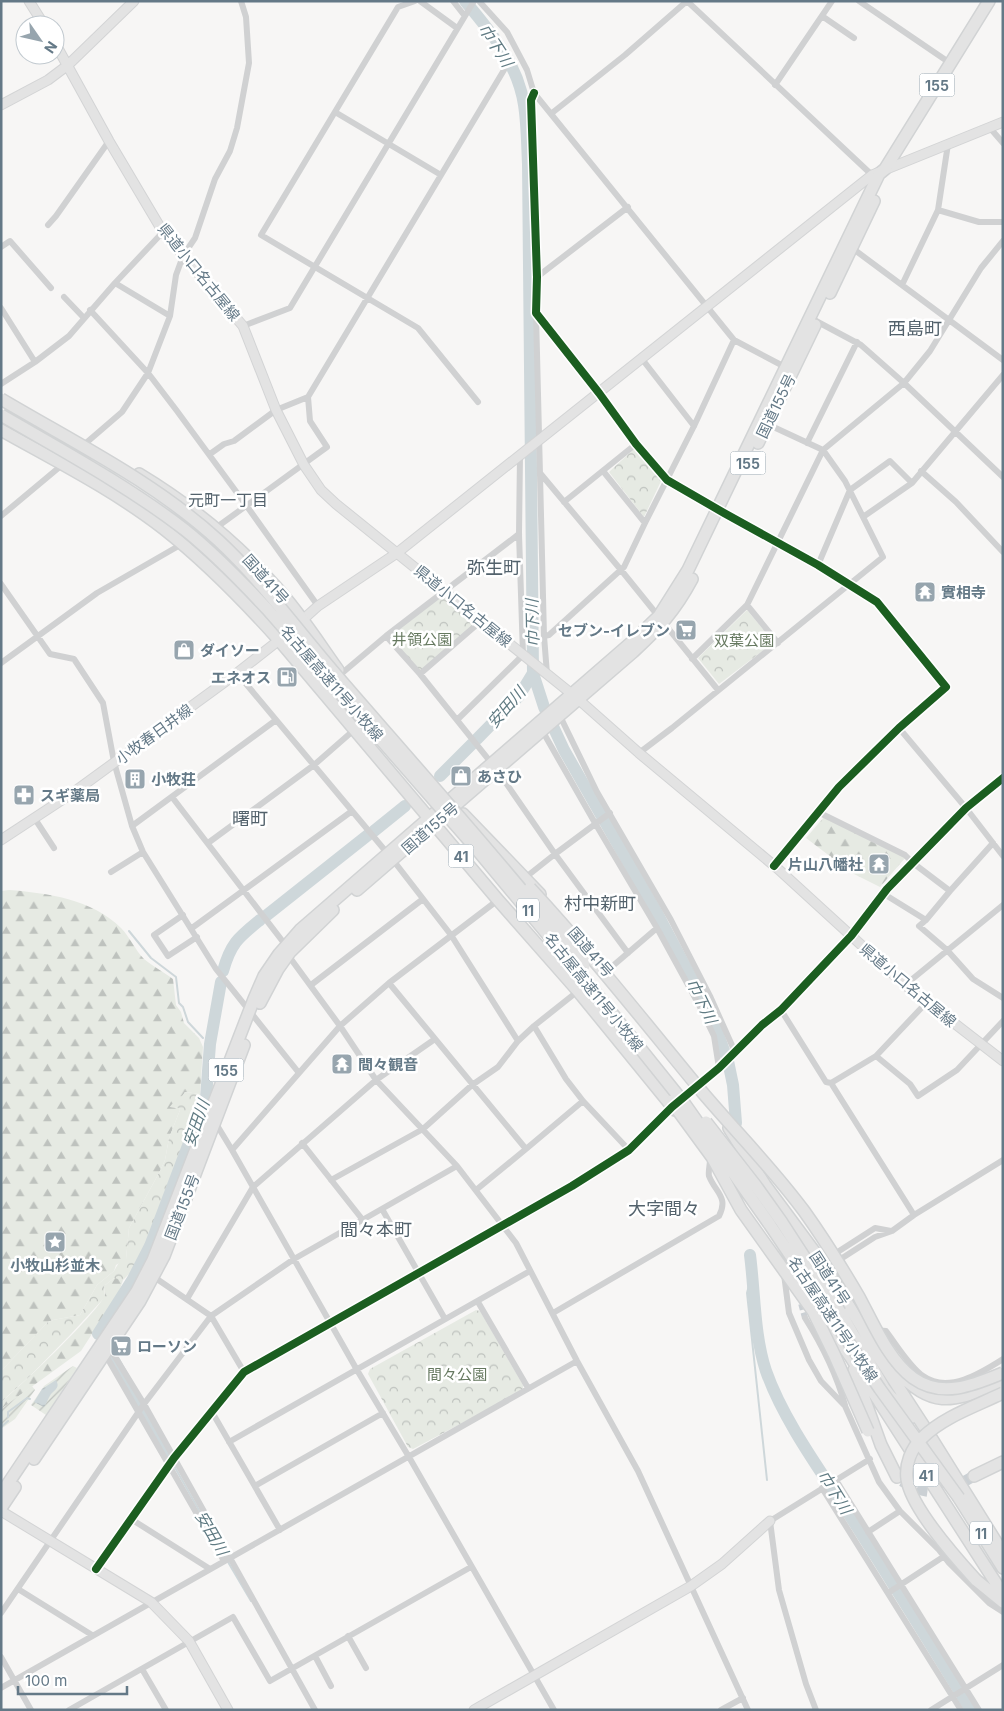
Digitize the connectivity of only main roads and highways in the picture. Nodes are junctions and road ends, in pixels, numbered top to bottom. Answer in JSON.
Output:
{"nodes":[{"id":1,"x":29,"y":1,"type":"edge"},
{"id":2,"x":134,"y":1,"type":"edge"},
{"id":3,"x":988,"y":1,"type":"edge"},
{"id":4,"x":38,"y":15,"type":"edge"},
{"id":5,"x":65,"y":60,"type":"edge"},
{"id":6,"x":68,"y":65,"type":"junction"},
{"id":7,"x":1,"y":105,"type":"edge"},
{"id":8,"x":1003,"y":122,"type":"edge"},
{"id":9,"x":885,"y":169,"type":"junction"},
{"id":10,"x":789,"y":369,"type":"junction"},
{"id":11,"x":1,"y":394,"type":"edge"},
{"id":12,"x":1,"y":399,"type":"edge"},
{"id":13,"x":1,"y":409,"type":"edge"},
{"id":14,"x":1,"y":415,"type":"edge"},
{"id":15,"x":1,"y":430,"type":"edge"},
{"id":16,"x":720,"y":512,"type":"junction"},
{"id":17,"x":397,"y":553,"type":"junction"},
{"id":18,"x":302,"y":621,"type":"junction"},
{"id":19,"x":279,"y":640,"type":"junction"},
{"id":20,"x":318,"y":655,"type":"junction"},
{"id":21,"x":575,"y":697,"type":"junction"},
{"id":22,"x":453,"y":803,"type":"junction"},
{"id":23,"x":432,"y":821,"type":"junction"},
{"id":24,"x":1,"y":840,"type":"edge"},
{"id":25,"x":485,"y":846,"type":"junction"},
{"id":26,"x":587,"y":982,"type":"junction"},
{"id":27,"x":251,"y":1014,"type":"junction"},
{"id":28,"x":1003,"y":1061,"type":"edge"},
{"id":29,"x":871,"y":1345,"type":"junction"},
{"id":30,"x":850,"y":1356,"type":"junction"},
{"id":31,"x":1003,"y":1373,"type":"edge"},
{"id":32,"x":1003,"y":1383,"type":"edge"},
{"id":33,"x":1003,"y":1393,"type":"edge"},
{"id":34,"x":925,"y":1428,"type":"junction"},
{"id":35,"x":1003,"y":1462,"type":"edge"},
{"id":36,"x":974,"y":1476,"type":"tunnel mouth"},
{"id":37,"x":1,"y":1494,"type":"edge"},
{"id":38,"x":1,"y":1509,"type":"edge"},
{"id":39,"x":770,"y":1521,"type":"road end"},
{"id":40,"x":1003,"y":1553,"type":"edge"},
{"id":41,"x":1003,"y":1568,"type":"edge"},
{"id":42,"x":1003,"y":1594,"type":"edge"},
{"id":43,"x":1003,"y":1602,"type":"edge"},
{"id":44,"x":228,"y":1710,"type":"edge"},
{"id":45,"x":474,"y":1710,"type":"edge"}],
"edges":[{"from":1,"to":4,"type":"main road"},
{"from":2,"to":6,"type":"main road"},
{"from":3,"to":9,"type":"highway","name":"国道155号","number":"155"},
{"from":5,"to":6,"type":"main road","name":"県道小口名古屋線"},
{"from":6,"to":7,"type":"main road"},
{"from":6,"to":17,"type":"main road","name":"県道小口名古屋線"},
{"from":8,"to":9,"type":"main road","name":"小牧春日井線"},
{"from":9,"to":10,"type":"highway","name":"国道155号","number":"155"},
{"from":9,"to":10,"type":"highway","name":"国道155号","number":"155"},
{"from":9,"to":17,"type":"main road","name":"小牧春日井線"},
{"from":10,"to":16,"type":"highway","name":"国道155号","number":"155"},
{"from":10,"to":16,"type":"highway","name":"国道155号","number":"155"},
{"from":11,"to":18,"type":"highway","name":"国道41号","number":"41"},
{"from":12,"to":20,"type":"highway","name":"名古屋高速11号小牧線","number":"11","bridge":true},
{"from":13,"to":20,"type":"highway","bridge":true},
{"from":14,"to":26,"type":"highway","name":"名古屋高速11号小牧線","number":"11","bridge":true},
{"from":15,"to":19,"type":"highway","name":"国道41号","number":"41"},
{"from":16,"to":21,"type":"highway","name":"国道155号","number":"155"},
{"from":17,"to":18,"type":"main road","name":"小牧春日井線"},
{"from":17,"to":21,"type":"main road","name":"県道小口名古屋線"},
{"from":18,"to":19,"type":"main road","name":"小牧春日井線"},
{"from":18,"to":22,"type":"highway","name":"国道41号","number":"41"},
{"from":19,"to":23,"type":"highway","name":"国道41号","number":"41"},
{"from":19,"to":24,"type":"main road","name":"小牧春日井線"},
{"from":20,"to":25,"type":"highway","name":"名古屋高速11号小牧線","number":"11","bridge":true},
{"from":21,"to":22,"type":"highway","name":"国道155号","number":"155"},
{"from":21,"to":28,"type":"main road","name":"県道小口名古屋線"},
{"from":22,"to":23,"type":"highway","name":"国道155号","number":"155"},
{"from":22,"to":29,"type":"highway","name":"国道41号","number":"41"},
{"from":23,"to":27,"type":"highway","name":"国道155号","number":"155"},
{"from":23,"to":30,"type":"highway","name":"国道41号","number":"41"},
{"from":25,"to":31,"type":"highway","bridge":true},
{"from":25,"to":34,"type":"highway","number":"11","bridge":true},
{"from":26,"to":30,"type":"highway","bridge":true},
{"from":26,"to":41,"type":"highway","name":"名古屋高速11号小牧線","number":"11","bridge":true},
{"from":27,"to":37,"type":"highway","name":"国道155号","number":"155"},
{"from":27,"to":38,"type":"highway","name":"国道155号","number":"155"},
{"from":29,"to":32,"type":"highway"},
{"from":29,"to":34,"type":"highway","name":"国道41号","number":"41"},
{"from":30,"to":42,"type":"highway","name":"国道41号","number":"41"},
{"from":33,"to":43,"type":"highway","bridge":true},
{"from":34,"to":40,"type":"highway","name":"国道41号","number":"41"},
{"from":35,"to":36,"type":"highway"},
{"from":38,"to":44,"type":"main road"},
{"from":39,"to":45,"type":"main road"}]}
